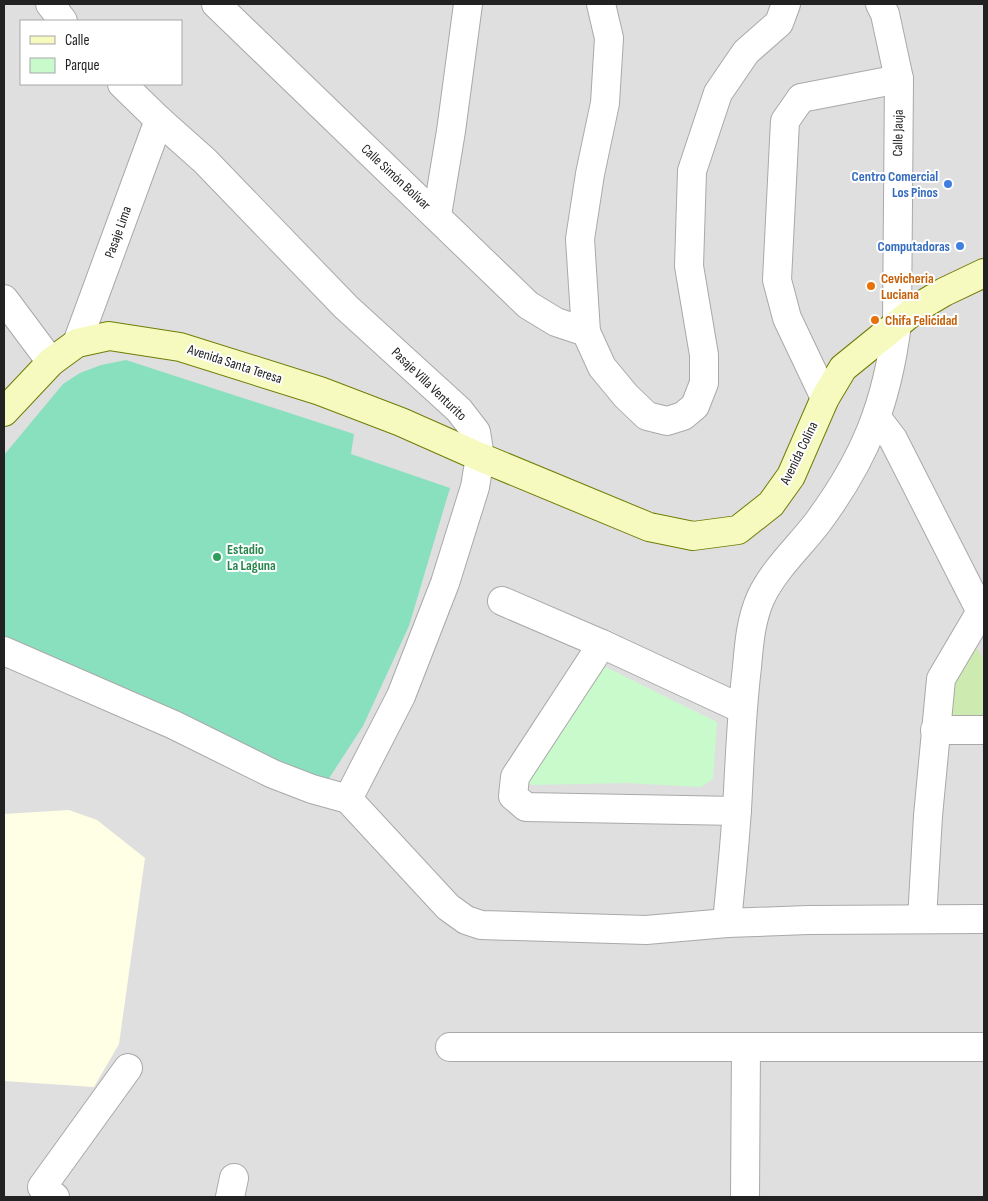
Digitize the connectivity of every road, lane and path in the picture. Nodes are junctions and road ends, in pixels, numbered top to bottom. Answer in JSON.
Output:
{"nodes":[{"id":1,"x":50,"y":4,"type":"edge"},
{"id":2,"x":216,"y":4,"type":"edge"},
{"id":3,"x":468,"y":4,"type":"edge"},
{"id":4,"x":601,"y":4,"type":"edge"},
{"id":5,"x":786,"y":4,"type":"edge"},
{"id":6,"x":880,"y":4,"type":"edge"},
{"id":7,"x":62,"y":20,"type":"edge"},
{"id":8,"x":899,"y":79,"type":"junction"},
{"id":9,"x":123,"y":85,"type":"edge"},
{"id":10,"x":159,"y":120,"type":"junction"},
{"id":11,"x":437,"y":215,"type":"junction"},
{"id":12,"x":984,"y":273,"type":"edge"},
{"id":13,"x":4,"y":299,"type":"edge"},
{"id":14,"x":897,"y":324,"type":"junction"},
{"id":15,"x":586,"y":332,"type":"junction"},
{"id":16,"x":77,"y":343,"type":"junction"},
{"id":17,"x":51,"y":362,"type":"junction"},
{"id":18,"x":825,"y":398,"type":"junction"},
{"id":19,"x":4,"y":412,"type":"edge"},
{"id":20,"x":877,"y":418,"type":"junction"},
{"id":21,"x":480,"y":457,"type":"junction"},
{"id":22,"x":502,"y":601,"type":"dead end"},
{"id":23,"x":983,"y":615,"type":"edge"},
{"id":24,"x":602,"y":644,"type":"junction"},
{"id":25,"x":4,"y":651,"type":"edge"},
{"id":26,"x":742,"y":709,"type":"junction"},
{"id":27,"x":935,"y":730,"type":"junction"},
{"id":28,"x":984,"y":730,"type":"edge"},
{"id":29,"x":348,"y":798,"type":"junction"},
{"id":30,"x":737,"y":811,"type":"junction"},
{"id":31,"x":922,"y":919,"type":"junction"},
{"id":32,"x":984,"y":919,"type":"edge"},
{"id":33,"x":727,"y":923,"type":"junction"},
{"id":34,"x":450,"y":1047,"type":"dead end"},
{"id":35,"x":746,"y":1047,"type":"junction"},
{"id":36,"x":984,"y":1047,"type":"edge"},
{"id":37,"x":128,"y":1068,"type":"dead end"},
{"id":38,"x":55,"y":1197,"type":"edge"},
{"id":39,"x":745,"y":1197,"type":"edge"}],
"edges":[{"from":1,"to":7,"type":"street"},
{"from":2,"to":11,"type":"street","name":"Calle Simón Bolívar"},
{"from":3,"to":11,"type":"street"},
{"from":4,"to":15,"type":"street"},
{"from":5,"to":15,"type":"street"},
{"from":6,"to":8,"type":"street","name":"Calle Jauja"},
{"from":8,"to":14,"type":"street","name":"Calle Jauja"},
{"from":8,"to":18,"type":"street"},
{"from":9,"to":10,"type":"street","name":"Pasaje Villa Venturito"},
{"from":10,"to":16,"type":"street","name":"Pasaje Lima"},
{"from":10,"to":21,"type":"street","name":"Pasaje Villa Venturito"},
{"from":11,"to":15,"type":"street","name":"Calle Simón Bolívar"},
{"from":12,"to":14,"type":"street","name":"Avenida Colina"},
{"from":13,"to":17,"type":"street"},
{"from":14,"to":18,"type":"street","name":"Avenida Colina"},
{"from":14,"to":20,"type":"street","name":"Calle Jauja"},
{"from":16,"to":17,"type":"street","name":"Avenida Santa Teresa"},
{"from":16,"to":21,"type":"street","name":"Avenida Santa Teresa"},
{"from":17,"to":19,"type":"street","name":"Avenida Santa Teresa"},
{"from":18,"to":21,"type":"street","name":"Avenida Colina"},
{"from":20,"to":23,"type":"street"},
{"from":20,"to":26,"type":"street","name":"Calle Jauja"},
{"from":21,"to":29,"type":"street","name":"Pasaje Villa Venturito"},
{"from":22,"to":24,"type":"street"},
{"from":23,"to":27,"type":"street"},
{"from":24,"to":26,"type":"street"},
{"from":24,"to":30,"type":"street"},
{"from":25,"to":29,"type":"street"},
{"from":26,"to":30,"type":"street","name":"Calle Jauja"},
{"from":27,"to":28,"type":"street"},
{"from":27,"to":31,"type":"street"},
{"from":29,"to":33,"type":"street"},
{"from":30,"to":33,"type":"street","name":"Calle Jauja"},
{"from":31,"to":32,"type":"street"},
{"from":31,"to":33,"type":"street"},
{"from":34,"to":35,"type":"street"},
{"from":35,"to":36,"type":"street"},
{"from":35,"to":39,"type":"street"},
{"from":37,"to":38,"type":"street"}]}
